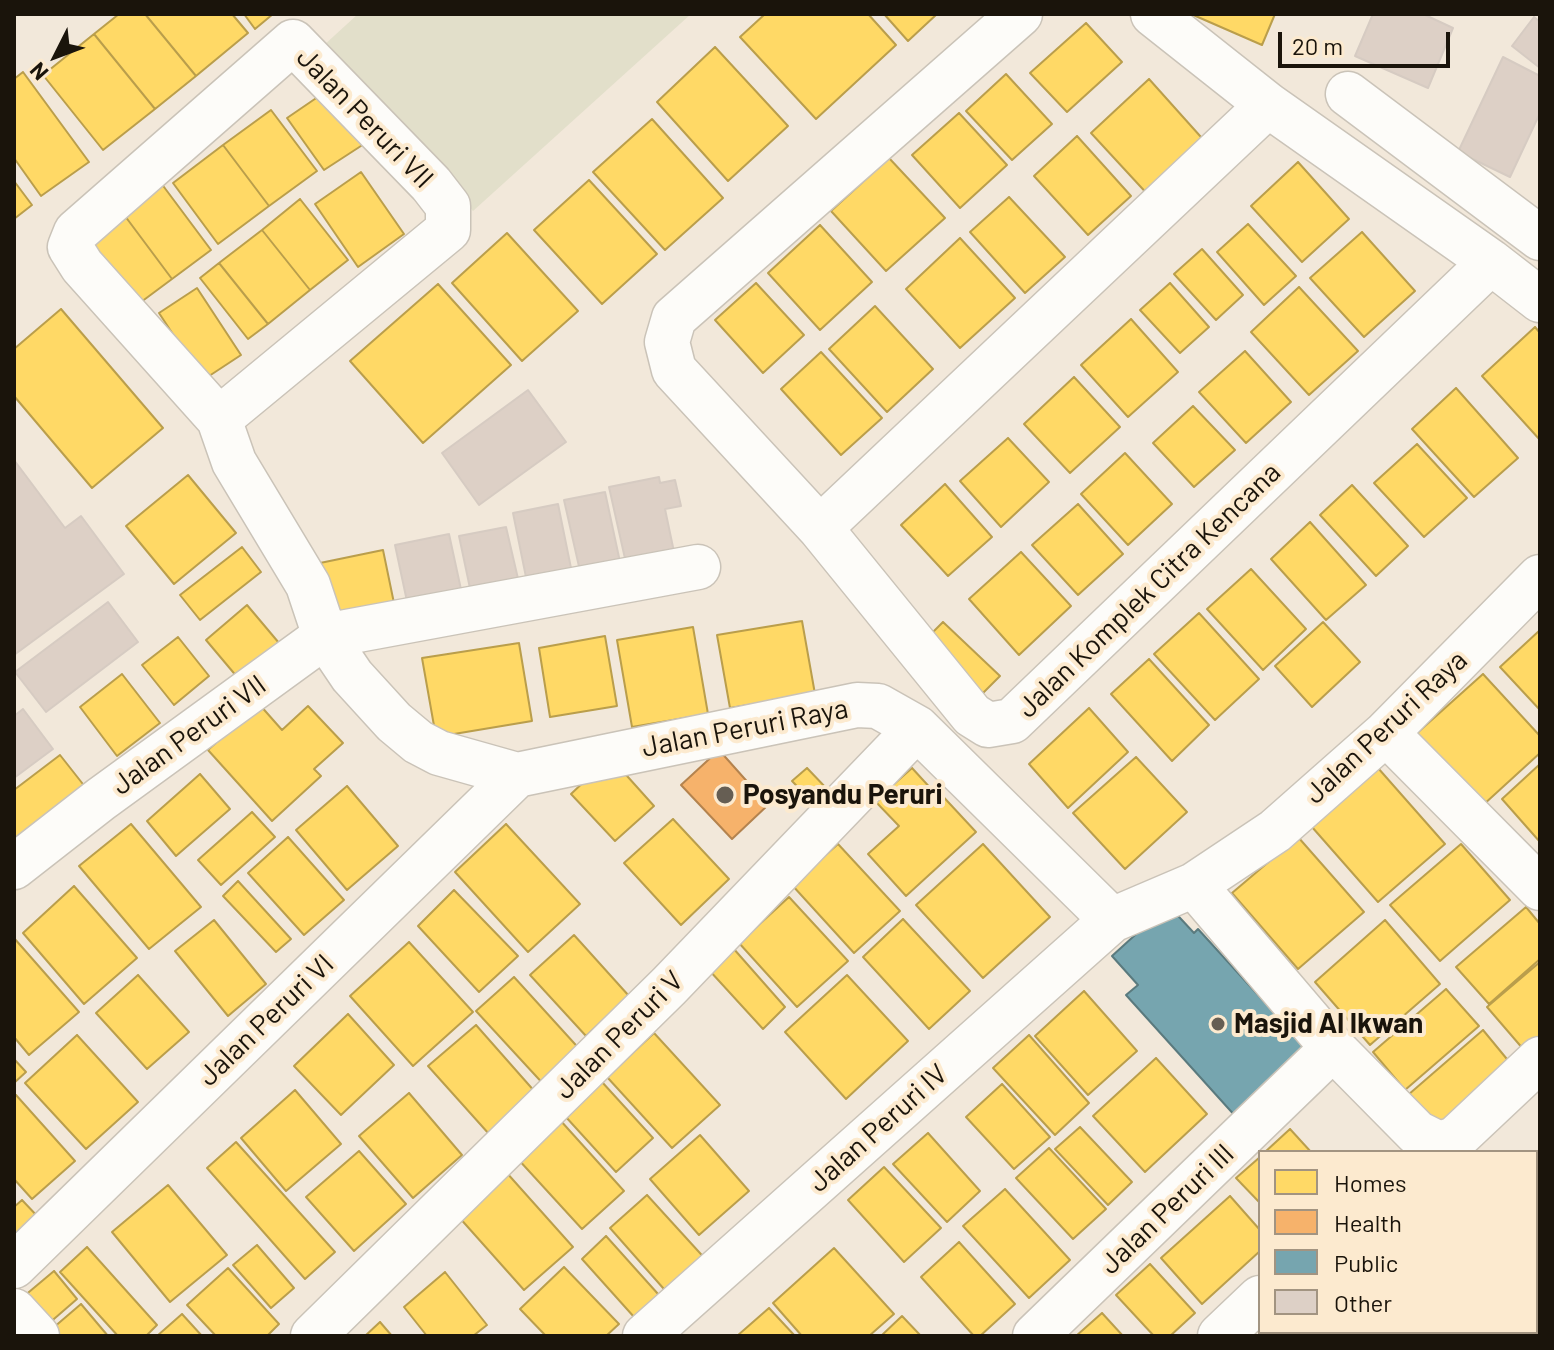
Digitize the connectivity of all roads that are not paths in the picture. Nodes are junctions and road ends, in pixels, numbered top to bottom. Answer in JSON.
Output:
{"nodes":[{"id":1,"x":1020,"y":14,"type":"edge"},
{"id":2,"x":1153,"y":14,"type":"edge"},
{"id":3,"x":1348,"y":94,"type":"dead end"},
{"id":4,"x":1268,"y":105,"type":"junction"},
{"id":5,"x":1540,"y":238,"type":"edge"},
{"id":6,"x":1491,"y":262,"type":"junction"},
{"id":7,"x":1540,"y":300,"type":"edge"},
{"id":8,"x":219,"y":419,"type":"junction"},
{"id":9,"x":820,"y":528,"type":"junction"},
{"id":10,"x":698,"y":567,"type":"dead end"},
{"id":11,"x":1540,"y":577,"type":"edge"},
{"id":12,"x":325,"y":636,"type":"junction"},
{"id":13,"x":917,"y":728,"type":"junction"},
{"id":14,"x":1386,"y":733,"type":"junction"},
{"id":15,"x":517,"y":775,"type":"junction"},
{"id":16,"x":14,"y":867,"type":"edge"},
{"id":17,"x":1194,"y":885,"type":"junction"},
{"id":18,"x":1540,"y":888,"type":"edge"},
{"id":19,"x":1112,"y":920,"type":"junction"},
{"id":20,"x":1333,"y":1048,"type":"junction"},
{"id":21,"x":1540,"y":1059,"type":"edge"},
{"id":22,"x":14,"y":1266,"type":"edge"},
{"id":23,"x":1258,"y":1300,"type":"edge"},
{"id":24,"x":14,"y":1311,"type":"edge"},
{"id":25,"x":37,"y":1336,"type":"edge"},
{"id":26,"x":313,"y":1336,"type":"edge"},
{"id":27,"x":645,"y":1336,"type":"edge"},
{"id":28,"x":1035,"y":1336,"type":"edge"},
{"id":29,"x":1220,"y":1336,"type":"edge"}],
"edges":[{"from":1,"to":9,"type":"street","name":"Jalan Komplek Citra Kencana"},
{"from":2,"to":4,"type":"street"},
{"from":3,"to":5,"type":"street"},
{"from":4,"to":6,"type":"street"},
{"from":4,"to":9,"type":"street"},
{"from":6,"to":7,"type":"street"},
{"from":6,"to":9,"type":"street","name":"Jalan Komplek Citra Kencana"},
{"from":8,"to":8,"type":"street","name":"Jalan Peruri VII"},
{"from":8,"to":12,"type":"street","name":"Jalan Peruri VII"},
{"from":10,"to":12,"type":"street"},
{"from":11,"to":14,"type":"street","name":"Jalan Peruri Raya"},
{"from":12,"to":15,"type":"street","name":"Jalan Peruri Raya"},
{"from":12,"to":16,"type":"street","name":"Jalan Peruri VII"},
{"from":13,"to":15,"type":"street","name":"Jalan Peruri Raya"},
{"from":13,"to":19,"type":"street","name":"Jalan Peruri Raya"},
{"from":13,"to":26,"type":"street","name":"Jalan Peruri V"},
{"from":14,"to":17,"type":"street","name":"Jalan Peruri Raya"},
{"from":14,"to":18,"type":"street"},
{"from":15,"to":22,"type":"street","name":"Jalan Peruri VI"},
{"from":17,"to":19,"type":"street","name":"Jalan Peruri Raya"},
{"from":17,"to":20,"type":"street"},
{"from":19,"to":27,"type":"street","name":"Jalan Peruri IV"},
{"from":20,"to":21,"type":"street"},
{"from":20,"to":28,"type":"street","name":"Jalan Peruri III"},
{"from":23,"to":29,"type":"street"},
{"from":24,"to":25,"type":"street"}]}
